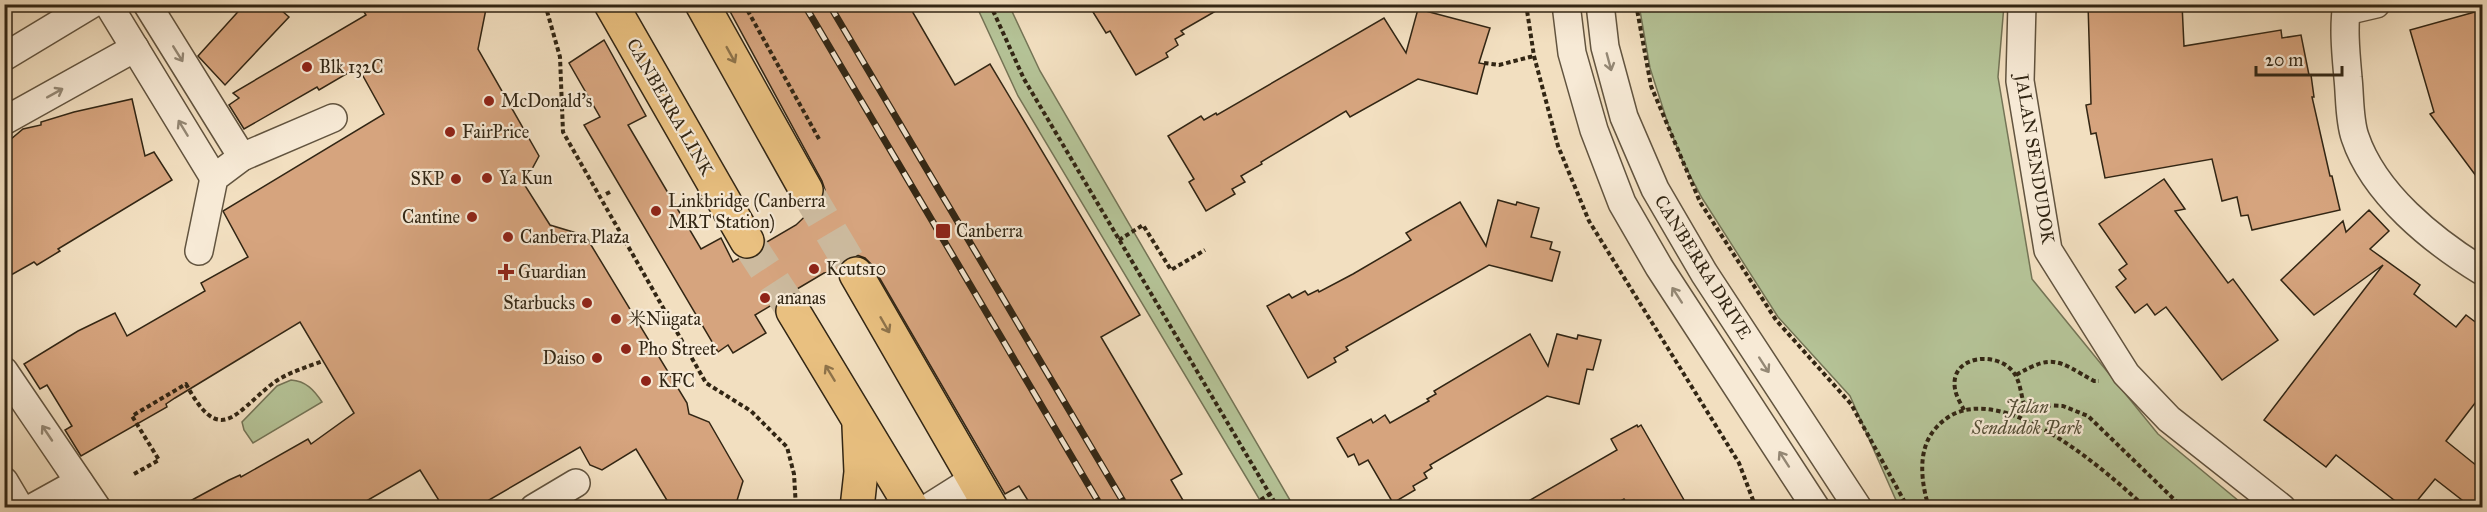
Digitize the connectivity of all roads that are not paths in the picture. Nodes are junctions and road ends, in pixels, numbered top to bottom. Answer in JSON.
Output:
{"nodes":[{"id":1,"x":92,"y":4,"type":"edge"},
{"id":2,"x":108,"y":4,"type":"edge"},
{"id":3,"x":147,"y":4,"type":"edge"},
{"id":4,"x":611,"y":4,"type":"edge"},
{"id":5,"x":702,"y":4,"type":"edge"},
{"id":6,"x":1566,"y":4,"type":"edge"},
{"id":7,"x":1600,"y":4,"type":"edge"},
{"id":8,"x":2022,"y":4,"type":"edge"},
{"id":9,"x":2376,"y":4,"type":"edge"},
{"id":10,"x":2346,"y":8,"type":"edge"},
{"id":11,"x":135,"y":48,"type":"junction"},
{"id":12,"x":4,"y":57,"type":"edge"},
{"id":13,"x":333,"y":118,"type":"dead end"},
{"id":14,"x":4,"y":121,"type":"edge"},
{"id":15,"x":242,"y":157,"type":"junction"},
{"id":16,"x":214,"y":178,"type":"junction"},
{"id":17,"x":806,"y":190,"type":"tunnel mouth"},
{"id":18,"x":747,"y":241,"type":"tunnel mouth"},
{"id":19,"x":199,"y":251,"type":"dead end"},
{"id":20,"x":2482,"y":271,"type":"edge"},
{"id":21,"x":856,"y":274,"type":"tunnel mouth"},
{"id":22,"x":793,"y":311,"type":"tunnel mouth"},
{"id":23,"x":4,"y":370,"type":"edge"},
{"id":24,"x":859,"y":423,"type":"junction"},
{"id":25,"x":974,"y":479,"type":"junction"},
{"id":26,"x":4,"y":482,"type":"edge"},
{"id":27,"x":80,"y":482,"type":"junction"},
{"id":28,"x":576,"y":483,"type":"dead end"},
{"id":29,"x":20,"y":507,"type":"edge"},
{"id":30,"x":32,"y":507,"type":"edge"},
{"id":31,"x":97,"y":507,"type":"edge"},
{"id":32,"x":534,"y":507,"type":"edge"},
{"id":33,"x":857,"y":507,"type":"edge"},
{"id":34,"x":912,"y":507,"type":"edge"},
{"id":35,"x":928,"y":507,"type":"edge"},
{"id":36,"x":991,"y":507,"type":"edge"},
{"id":37,"x":1816,"y":507,"type":"edge"},
{"id":38,"x":1857,"y":507,"type":"edge"},
{"id":39,"x":2282,"y":507,"type":"edge"}],
"edges":[{"from":1,"to":12,"type":"street"},
{"from":2,"to":11,"type":"street"},
{"from":3,"to":15,"type":"street","one_way":true},
{"from":4,"to":18,"type":"main road","name":"CANBERRA LINK"},
{"from":5,"to":17,"type":"main road","one_way":true},
{"from":37,"to":6,"type":"street","name":"CANBERRA DRIVE","one_way":true},
{"from":7,"to":38,"type":"street","name":"CANBERRA DRIVE","one_way":true},
{"from":8,"to":39,"type":"street","name":"JALAN SENDUDOK"},
{"from":9,"to":10,"type":"street"},
{"from":10,"to":20,"type":"street"},
{"from":14,"to":11,"type":"street","one_way":true},
{"from":16,"to":11,"type":"street","one_way":true},
{"from":13,"to":15,"type":"street"},
{"from":15,"to":16,"type":"street"},
{"from":16,"to":19,"type":"street"},
{"from":21,"to":25,"type":"main road","one_way":true},
{"from":24,"to":22,"type":"main road","one_way":true},
{"from":27,"to":23,"type":"street","one_way":true},
{"from":24,"to":33,"type":"main road"},
{"from":24,"to":34,"type":"main road"},
{"from":25,"to":35,"type":"street"},
{"from":25,"to":36,"type":"main road"},
{"from":26,"to":29,"type":"street"},
{"from":27,"to":30,"type":"street"},
{"from":27,"to":31,"type":"street"},
{"from":28,"to":32,"type":"street"}]}
